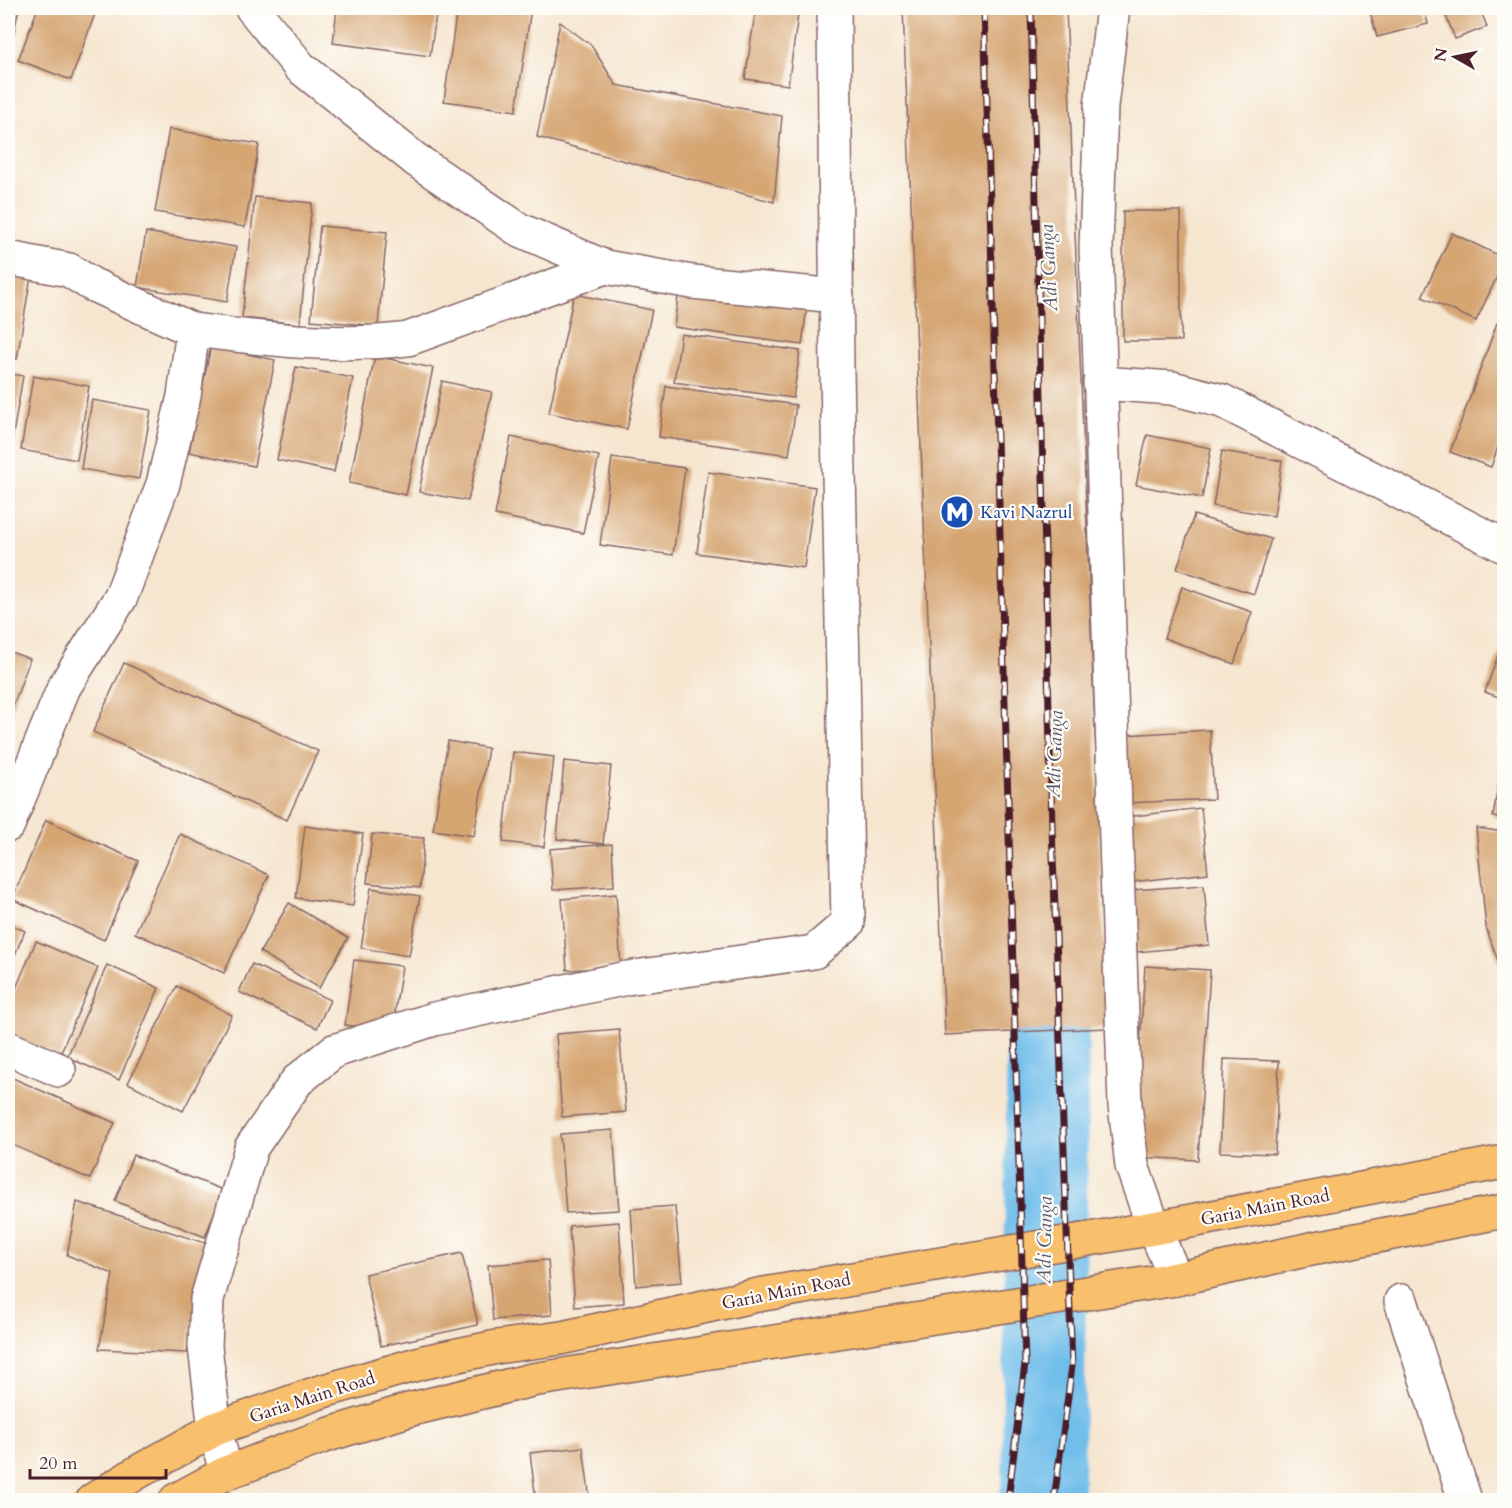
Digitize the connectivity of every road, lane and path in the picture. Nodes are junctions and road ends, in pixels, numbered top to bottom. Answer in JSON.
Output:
{"nodes":[{"id":1,"x":252,"y":8,"type":"edge"},
{"id":2,"x":834,"y":8,"type":"edge"},
{"id":3,"x":1113,"y":8,"type":"edge"},
{"id":4,"x":8,"y":258,"type":"edge"},
{"id":5,"x":605,"y":267,"type":"junction"},
{"id":6,"x":837,"y":296,"type":"junction"},
{"id":7,"x":193,"y":330,"type":"junction"},
{"id":8,"x":1100,"y":383,"type":"junction"},
{"id":9,"x":1504,"y":546,"type":"edge"},
{"id":10,"x":8,"y":825,"type":"edge"},
{"id":11,"x":8,"y":1048,"type":"edge"},
{"id":12,"x":59,"y":1070,"type":"dead end"},
{"id":13,"x":1504,"y":1162,"type":"edge"},
{"id":14,"x":1504,"y":1211,"type":"edge"},
{"id":15,"x":1154,"y":1228,"type":"junction"},
{"id":16,"x":1176,"y":1279,"type":"junction"},
{"id":17,"x":1401,"y":1301,"type":"dead end"},
{"id":18,"x":215,"y":1429,"type":"junction"},
{"id":19,"x":226,"y":1473,"type":"junction"},
{"id":20,"x":93,"y":1500,"type":"edge"},
{"id":21,"x":176,"y":1500,"type":"edge"},
{"id":22,"x":1465,"y":1500,"type":"edge"}],
"edges":[{"from":1,"to":5,"type":"street"},
{"from":2,"to":6,"type":"street"},
{"from":3,"to":8,"type":"street"},
{"from":4,"to":7,"type":"street"},
{"from":5,"to":6,"type":"street"},
{"from":5,"to":7,"type":"street"},
{"from":6,"to":18,"type":"street"},
{"from":7,"to":10,"type":"street"},
{"from":8,"to":9,"type":"street"},
{"from":8,"to":15,"type":"street"},
{"from":11,"to":12,"type":"street"},
{"from":13,"to":15,"type":"main road","name":"Garia Main Road"},
{"from":14,"to":16,"type":"main road"},
{"from":15,"to":16,"type":"street"},
{"from":15,"to":18,"type":"main road","name":"Garia Main Road"},
{"from":16,"to":19,"type":"main road"},
{"from":17,"to":22,"type":"street"},
{"from":18,"to":19,"type":"street"},
{"from":18,"to":20,"type":"main road","name":"Garia Main Road"},
{"from":19,"to":21,"type":"main road"}]}
